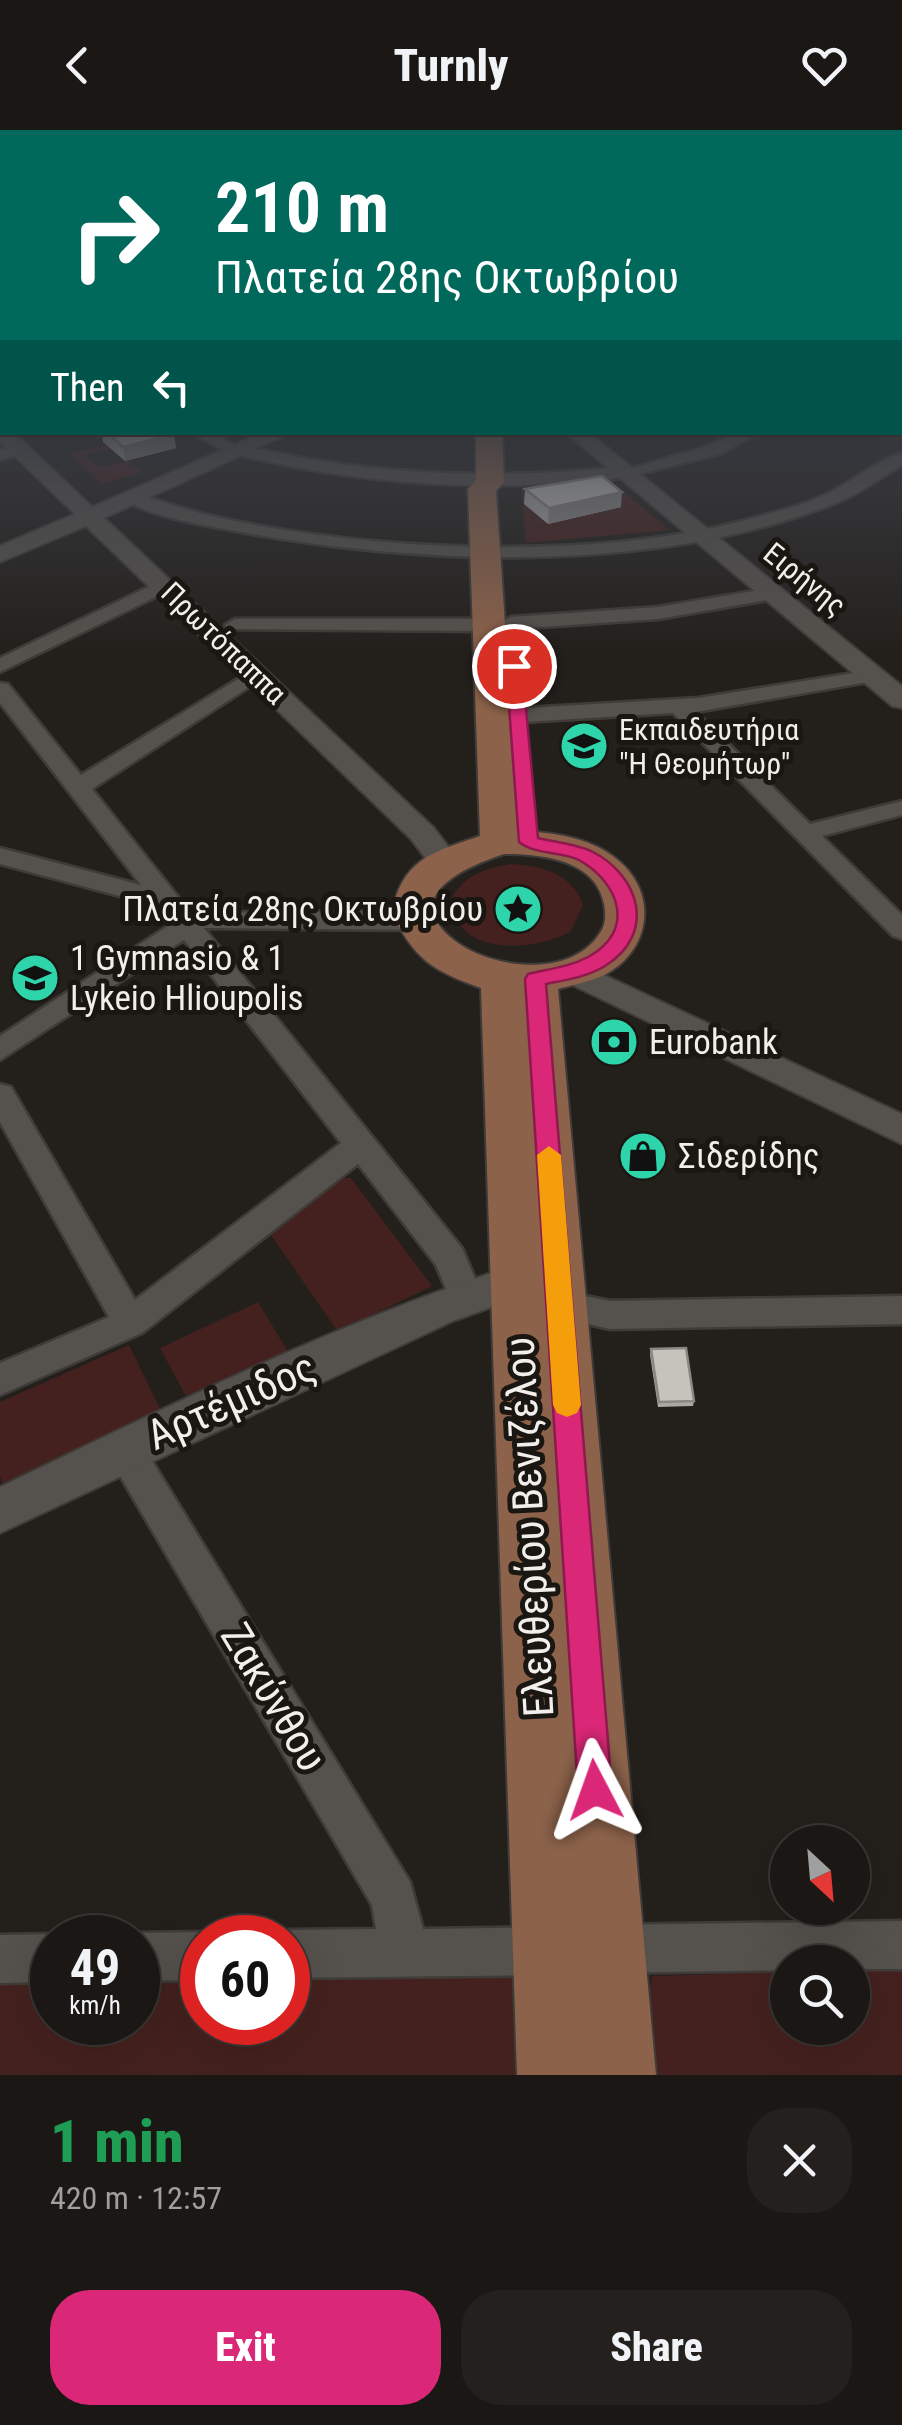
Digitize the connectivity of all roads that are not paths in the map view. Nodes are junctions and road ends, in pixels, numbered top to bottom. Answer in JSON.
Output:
{"nodes":[{"id":1,"x":50,"y":474,"type":"edge"},
{"id":2,"x":175,"y":474,"type":"edge"},
{"id":3,"x":181,"y":474,"type":"edge"},
{"id":4,"x":360,"y":474,"type":"edge"},
{"id":5,"x":490,"y":474,"type":"edge"},
{"id":6,"x":586,"y":474,"type":"edge"},
{"id":7,"x":635,"y":474,"type":"edge"},
{"id":8,"x":875,"y":474,"type":"edge"},
{"id":9,"x":865,"y":480,"type":"junction"},
{"id":10,"x":490,"y":482,"type":"junction"},
{"id":11,"x":891,"y":488,"type":"dead end"},
{"id":12,"x":132,"y":498,"type":"junction"},
{"id":13,"x":95,"y":509,"type":"junction"},
{"id":14,"x":706,"y":531,"type":"junction"},
{"id":15,"x":0,"y":544,"type":"edge"},
{"id":16,"x":495,"y":551,"type":"junction"},
{"id":17,"x":0,"y":555,"type":"edge"},
{"id":18,"x":163,"y":586,"type":"junction"},
{"id":19,"x":772,"y":594,"type":"junction"},
{"id":20,"x":235,"y":624,"type":"junction"},
{"id":21,"x":500,"y":624,"type":"junction"},
{"id":22,"x":0,"y":666,"type":"edge"},
{"id":23,"x":256,"y":674,"type":"junction"},
{"id":24,"x":872,"y":676,"type":"junction"},
{"id":25,"x":902,"y":680,"type":"edge"},
{"id":26,"x":0,"y":689,"type":"edge"},
{"id":27,"x":902,"y":700,"type":"edge"},
{"id":28,"x":679,"y":707,"type":"junction"},
{"id":29,"x":505,"y":716,"type":"junction"},
{"id":30,"x":77,"y":788,"type":"junction"},
{"id":31,"x":902,"y":808,"type":"edge"},
{"id":32,"x":804,"y":833,"type":"junction"},
{"id":33,"x":485,"y":848,"type":"junction"},
{"id":34,"x":0,"y":856,"type":"edge"},
{"id":35,"x":164,"y":900,"type":"junction"},
{"id":36,"x":412,"y":914,"type":"junction"},
{"id":37,"x":246,"y":918,"type":"junction"},
{"id":38,"x":184,"y":926,"type":"junction"},
{"id":39,"x":902,"y":930,"type":"edge"},
{"id":40,"x":207,"y":955,"type":"junction"},
{"id":41,"x":553,"y":972,"type":"junction"},
{"id":42,"x":0,"y":1050,"type":"edge"},
{"id":43,"x":0,"y":1095,"type":"edge"},
{"id":44,"x":902,"y":1104,"type":"edge"},
{"id":45,"x":902,"y":1130,"type":"edge"},
{"id":46,"x":361,"y":1144,"type":"junction"},
{"id":47,"x":515,"y":1300,"type":"junction"},
{"id":48,"x":902,"y":1310,"type":"edge"},
{"id":49,"x":130,"y":1323,"type":"junction"},
{"id":50,"x":0,"y":1379,"type":"edge"},
{"id":51,"x":125,"y":1450,"type":"junction"},
{"id":52,"x":0,"y":1511,"type":"edge"},
{"id":53,"x":902,"y":1945,"type":"edge"},
{"id":54,"x":579,"y":1950,"type":"junction"},
{"id":55,"x":402,"y":1953,"type":"junction"},
{"id":56,"x":310,"y":1954,"type":"edge"},
{"id":57,"x":30,"y":1958,"type":"edge"},
{"id":58,"x":0,"y":1959,"type":"edge"},
{"id":59,"x":558,"y":2075,"type":"edge"},
{"id":60,"x":616,"y":2075,"type":"edge"}],
"edges":[{"from":1,"to":13,"type":"street","name":"Πρωτόπαππα"},
{"from":2,"to":13,"type":"street"},
{"from":3,"to":12,"type":"street"},
{"from":4,"to":10,"type":"street"},
{"from":5,"to":10,"type":"main road"},
{"from":6,"to":10,"type":"street"},
{"from":7,"to":14,"type":"street","name":"Ειρήνης"},
{"from":8,"to":9,"type":"street"},
{"from":9,"to":11,"type":"street"},
{"from":9,"to":14,"type":"street"},
{"from":10,"to":16,"type":"main road"},
{"from":12,"to":13,"type":"street"},
{"from":12,"to":16,"type":"street"},
{"from":13,"to":15,"type":"street"},
{"from":13,"to":17,"type":"street"},
{"from":13,"to":18,"type":"street","name":"Πρωτόπαππα"},
{"from":13,"to":20,"type":"street","name":"Πρωτόπαππα"},
{"from":14,"to":16,"type":"street"},
{"from":14,"to":19,"type":"street","name":"Ειρήνης"},
{"from":14,"to":25,"type":"street","name":"Ειρήνης"},
{"from":16,"to":21,"type":"main road"},
{"from":18,"to":22,"type":"street"},
{"from":18,"to":23,"type":"street","name":"Πρωτόπαππα"},
{"from":19,"to":21,"type":"street"},
{"from":19,"to":24,"type":"street","name":"Ειρήνης"},
{"from":20,"to":21,"type":"street"},
{"from":20,"to":33,"type":"street","name":"Πρωτόπαππα"},
{"from":21,"to":29,"type":"main road"},
{"from":23,"to":30,"type":"street"},
{"from":23,"to":33,"type":"street","name":"Πρωτόπαππα"},
{"from":24,"to":27,"type":"street","name":"Ειρήνης"},
{"from":24,"to":28,"type":"street"},
{"from":26,"to":30,"type":"street"},
{"from":28,"to":29,"type":"street"},
{"from":28,"to":32,"type":"street"},
{"from":29,"to":33,"type":"main road"},
{"from":30,"to":35,"type":"street"},
{"from":31,"to":32,"type":"street"},
{"from":32,"to":39,"type":"street"},
{"from":33,"to":36,"type":"main road"},
{"from":33,"to":41,"type":"main road"},
{"from":34,"to":35,"type":"street"},
{"from":35,"to":36,"type":"street"},
{"from":35,"to":38,"type":"street"},
{"from":36,"to":37,"type":"street"},
{"from":36,"to":41,"type":"main road"},
{"from":37,"to":38,"type":"street"},
{"from":37,"to":40,"type":"street"},
{"from":38,"to":40,"type":"street"},
{"from":38,"to":42,"type":"street"},
{"from":40,"to":46,"type":"street"},
{"from":41,"to":44,"type":"street"},
{"from":41,"to":45,"type":"street"},
{"from":41,"to":47,"type":"main road","name":"Ελευθερίου Βενιζέλου"},
{"from":43,"to":49,"type":"street"},
{"from":46,"to":47,"type":"street"},
{"from":46,"to":49,"type":"street"},
{"from":47,"to":48,"type":"street"},
{"from":47,"to":51,"type":"street","name":"Αρτέμιδος"},
{"from":47,"to":54,"type":"main road","name":"Ελευθερίου Βενιζέλου"},
{"from":49,"to":50,"type":"street"},
{"from":51,"to":52,"type":"street","name":"Αρτέμιδος"},
{"from":51,"to":55,"type":"street","name":"Ζακύνθου"},
{"from":53,"to":54,"type":"street"},
{"from":54,"to":55,"type":"street"},
{"from":54,"to":59,"type":"main road","name":"Ελευθερίου Βενιζέλου"},
{"from":54,"to":60,"type":"main road","name":"Ελευθερίου Βενιζέλου"},
{"from":55,"to":56,"type":"street"},
{"from":57,"to":58,"type":"street"}]}
